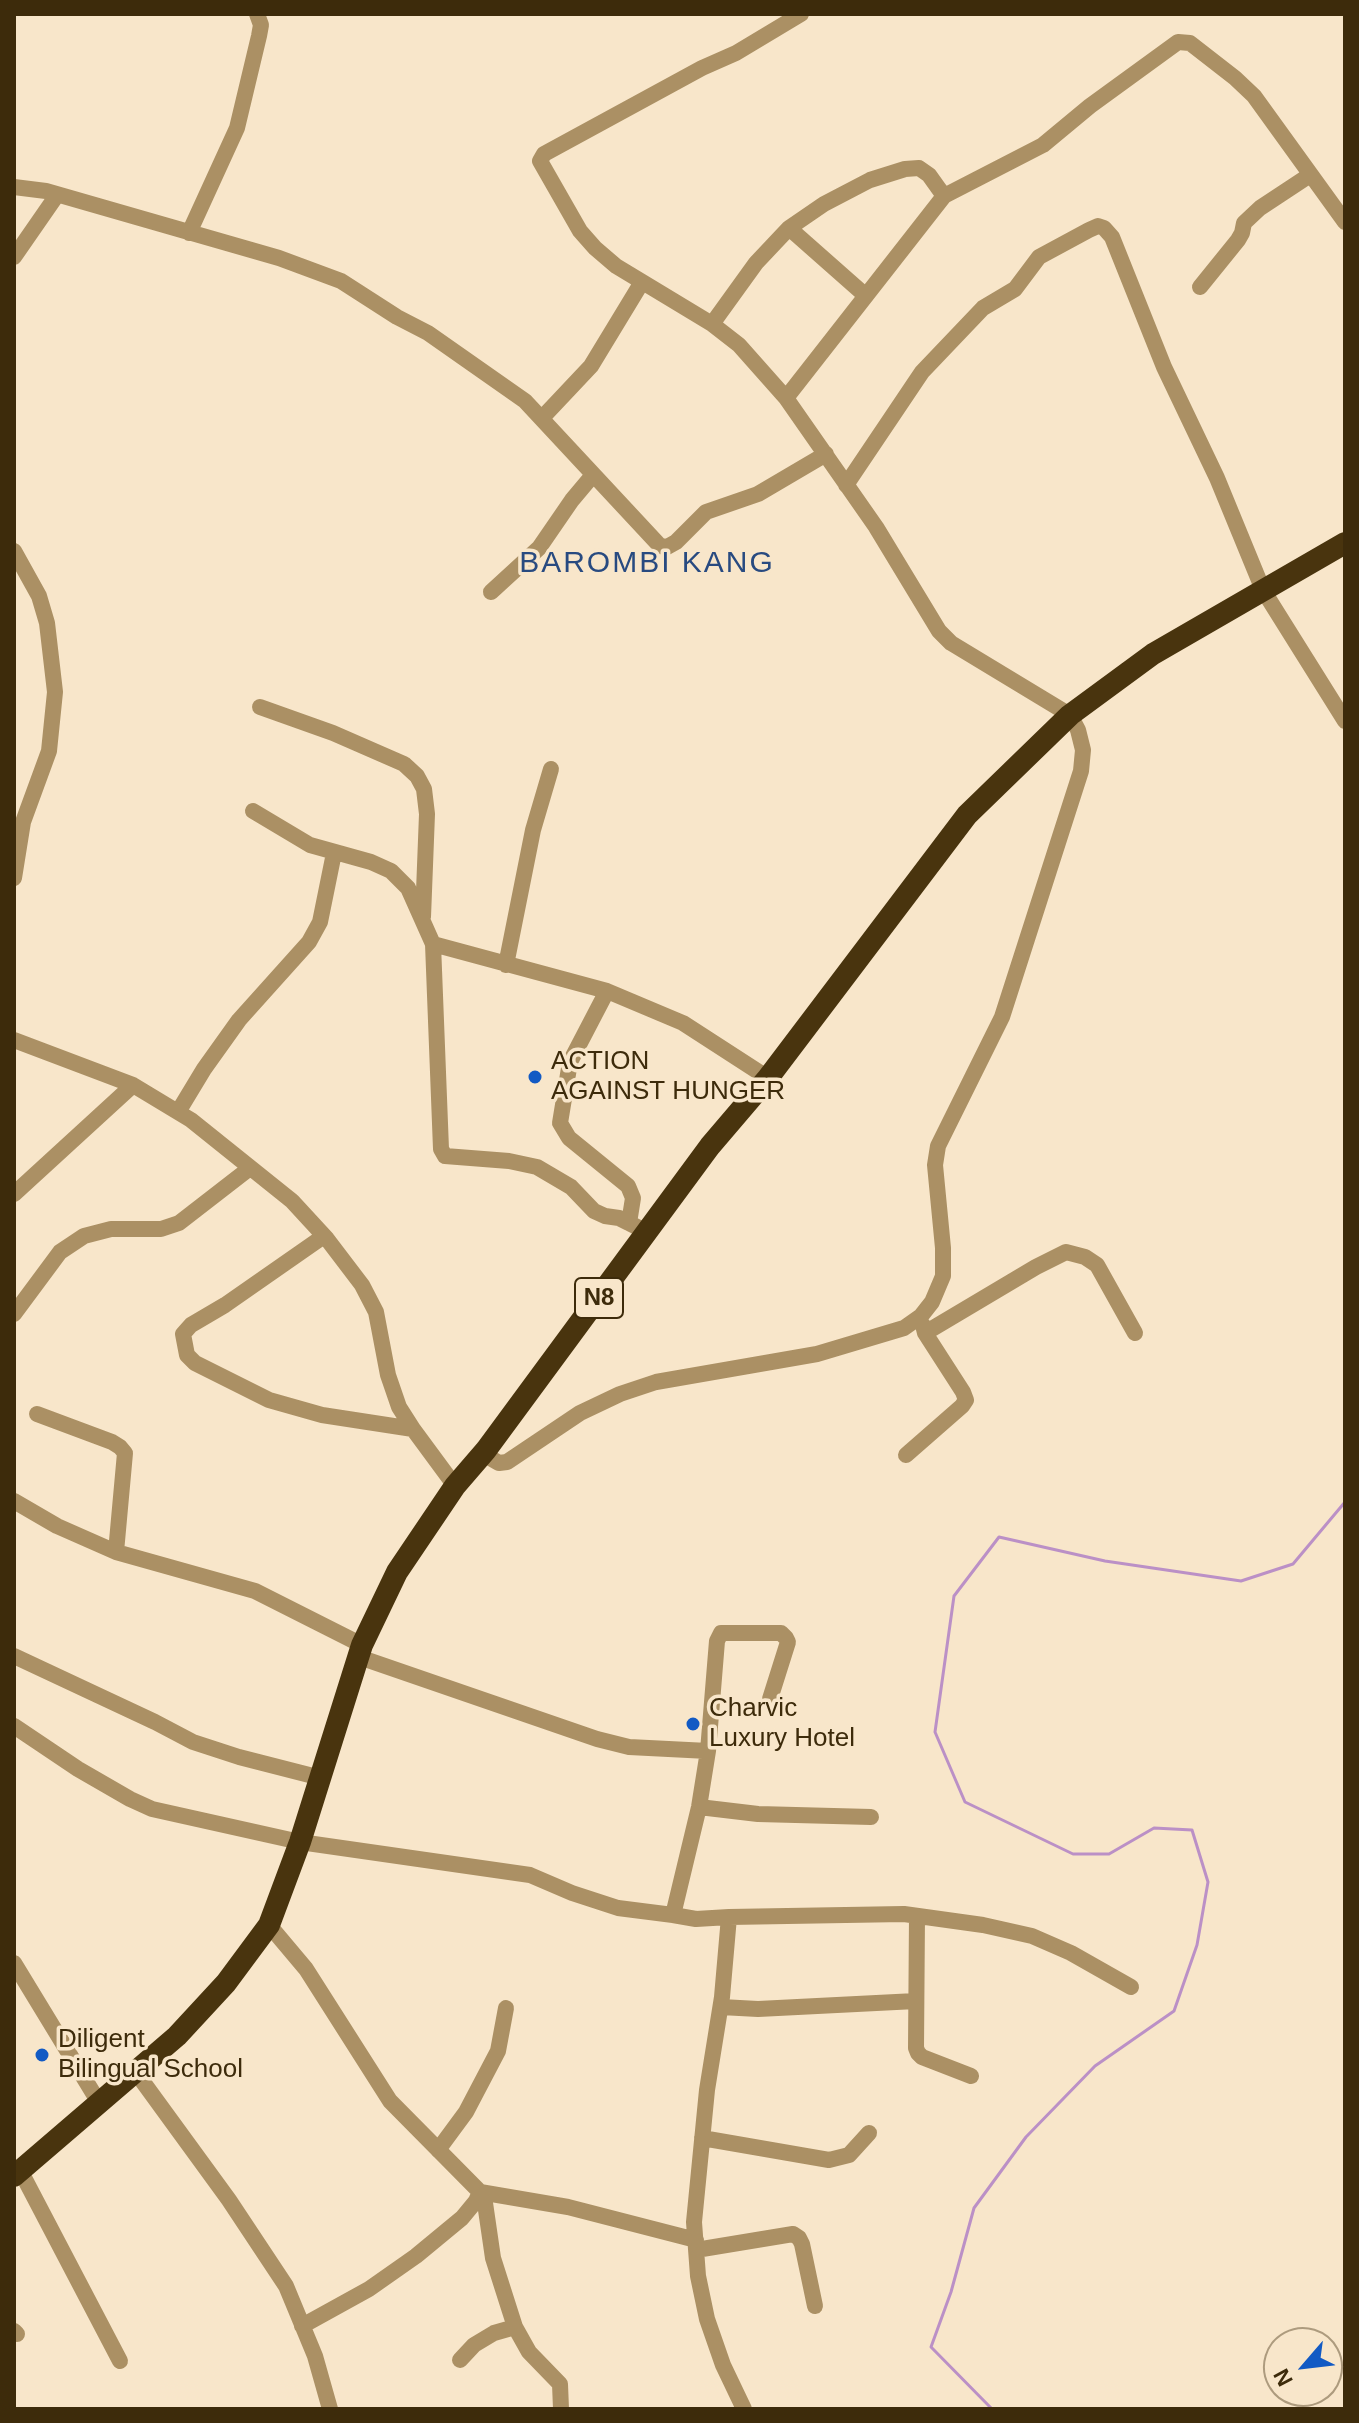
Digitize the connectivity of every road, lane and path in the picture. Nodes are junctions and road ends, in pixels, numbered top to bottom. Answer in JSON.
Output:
{"nodes":[{"id":1,"x":257,"y":14,"type":"edge"},
{"id":2,"x":801,"y":14,"type":"edge"},
{"id":3,"x":1310,"y":175,"type":"junction"},
{"id":4,"x":14,"y":187,"type":"edge"},
{"id":5,"x":57,"y":195,"type":"junction"},
{"id":6,"x":944,"y":196,"type":"junction"},
{"id":7,"x":1345,"y":222,"type":"edge"},
{"id":8,"x":789,"y":228,"type":"junction"},
{"id":9,"x":189,"y":233,"type":"junction"},
{"id":10,"x":14,"y":257,"type":"edge"},
{"id":11,"x":642,"y":282,"type":"junction"},
{"id":12,"x":1200,"y":287,"type":"dead end"},
{"id":13,"x":866,"y":296,"type":"junction"},
{"id":14,"x":712,"y":324,"type":"junction"},
{"id":15,"x":786,"y":398,"type":"junction"},
{"id":16,"x":542,"y":418,"type":"junction"},
{"id":17,"x":826,"y":454,"type":"junction"},
{"id":18,"x":593,"y":475,"type":"junction"},
{"id":19,"x":846,"y":485,"type":"junction"},
{"id":20,"x":1345,"y":543,"type":"edge"},
{"id":21,"x":14,"y":551,"type":"edge"},
{"id":22,"x":1263,"y":590,"type":"junction"},
{"id":23,"x":491,"y":592,"type":"dead end"},
{"id":24,"x":260,"y":707,"type":"dead end"},
{"id":25,"x":1070,"y":715,"type":"junction"},
{"id":26,"x":1345,"y":721,"type":"edge"},
{"id":27,"x":551,"y":769,"type":"dead end"},
{"id":28,"x":253,"y":811,"type":"dead end"},
{"id":29,"x":334,"y":853,"type":"junction"},
{"id":30,"x":14,"y":878,"type":"edge"},
{"id":31,"x":423,"y":918,"type":"junction"},
{"id":32,"x":433,"y":944,"type":"junction"},
{"id":33,"x":506,"y":965,"type":"junction"},
{"id":34,"x":607,"y":991,"type":"junction"},
{"id":35,"x":14,"y":1040,"type":"edge"},
{"id":36,"x":768,"y":1078,"type":"junction"},
{"id":37,"x":133,"y":1085,"type":"junction"},
{"id":38,"x":178,"y":1112,"type":"junction"},
{"id":39,"x":250,"y":1168,"type":"junction"},
{"id":40,"x":14,"y":1194,"type":"edge"},
{"id":41,"x":638,"y":1227,"type":"junction"},
{"id":42,"x":324,"y":1236,"type":"junction"},
{"id":43,"x":14,"y":1314,"type":"edge"},
{"id":44,"x":921,"y":1316,"type":"junction"},
{"id":45,"x":925,"y":1333,"type":"junction"},
{"id":46,"x":1135,"y":1333,"type":"dead end"},
{"id":47,"x":37,"y":1414,"type":"dead end"},
{"id":48,"x":413,"y":1429,"type":"junction"},
{"id":49,"x":486,"y":1450,"type":"junction"},
{"id":50,"x":906,"y":1455,"type":"dead end"},
{"id":51,"x":455,"y":1486,"type":"junction"},
{"id":52,"x":14,"y":1501,"type":"edge"},
{"id":53,"x":116,"y":1552,"type":"junction"},
{"id":54,"x":361,"y":1651,"type":"junction"},
{"id":55,"x":14,"y":1656,"type":"edge"},
{"id":56,"x":770,"y":1699,"type":"dead end"},
{"id":57,"x":14,"y":1726,"type":"edge"},
{"id":58,"x":708,"y":1751,"type":"junction"},
{"id":59,"x":321,"y":1778,"type":"junction"},
{"id":60,"x":699,"y":1807,"type":"junction"},
{"id":61,"x":871,"y":1817,"type":"dead end"},
{"id":62,"x":300,"y":1842,"type":"junction"},
{"id":63,"x":673,"y":1915,"type":"junction"},
{"id":64,"x":917,"y":1916,"type":"junction"},
{"id":65,"x":729,"y":1917,"type":"junction"},
{"id":66,"x":269,"y":1925,"type":"junction"},
{"id":67,"x":14,"y":1963,"type":"edge"},
{"id":68,"x":1131,"y":1987,"type":"dead end"},
{"id":69,"x":916,"y":2001,"type":"junction"},
{"id":70,"x":721,"y":2007,"type":"junction"},
{"id":71,"x":506,"y":2008,"type":"dead end"},
{"id":72,"x":135,"y":2071,"type":"junction"},
{"id":73,"x":971,"y":2076,"type":"dead end"},
{"id":74,"x":98,"y":2101,"type":"junction"},
{"id":75,"x":869,"y":2133,"type":"dead end"},
{"id":76,"x":702,"y":2138,"type":"junction"},
{"id":77,"x":438,"y":2150,"type":"junction"},
{"id":78,"x":17,"y":2173,"type":"edge"},
{"id":79,"x":480,"y":2192,"type":"junction"},
{"id":80,"x":696,"y":2245,"type":"junction"},
{"id":81,"x":815,"y":2306,"type":"dead end"},
{"id":82,"x":302,"y":2326,"type":"junction"},
{"id":83,"x":515,"y":2327,"type":"junction"},
{"id":84,"x":460,"y":2360,"type":"dead end"},
{"id":85,"x":120,"y":2361,"type":"dead end"},
{"id":86,"x":330,"y":2409,"type":"edge"},
{"id":87,"x":561,"y":2409,"type":"edge"},
{"id":88,"x":744,"y":2409,"type":"edge"}],
"edges":[{"from":1,"to":9,"type":"street"},
{"from":2,"to":11,"type":"street"},
{"from":3,"to":6,"type":"street"},
{"from":3,"to":7,"type":"street"},
{"from":3,"to":12,"type":"street"},
{"from":4,"to":5,"type":"street"},
{"from":5,"to":9,"type":"street"},
{"from":5,"to":10,"type":"street"},
{"from":6,"to":8,"type":"street"},
{"from":6,"to":13,"type":"street"},
{"from":8,"to":13,"type":"street"},
{"from":8,"to":14,"type":"street"},
{"from":9,"to":16,"type":"street"},
{"from":11,"to":14,"type":"street"},
{"from":11,"to":16,"type":"street"},
{"from":13,"to":15,"type":"street"},
{"from":14,"to":15,"type":"street"},
{"from":15,"to":17,"type":"street"},
{"from":16,"to":18,"type":"street"},
{"from":17,"to":18,"type":"street"},
{"from":17,"to":19,"type":"street"},
{"from":18,"to":23,"type":"street"},
{"from":19,"to":22,"type":"street"},
{"from":19,"to":25,"type":"street"},
{"from":20,"to":22,"type":"highway","number":"N8"},
{"from":21,"to":30,"type":"street"},
{"from":22,"to":25,"type":"highway","number":"N8"},
{"from":22,"to":26,"type":"street"},
{"from":24,"to":31,"type":"street"},
{"from":25,"to":36,"type":"highway","number":"N8"},
{"from":25,"to":44,"type":"street"},
{"from":27,"to":33,"type":"street"},
{"from":28,"to":29,"type":"street"},
{"from":29,"to":31,"type":"street"},
{"from":29,"to":38,"type":"street"},
{"from":31,"to":32,"type":"street"},
{"from":32,"to":33,"type":"street"},
{"from":32,"to":41,"type":"street"},
{"from":33,"to":34,"type":"street"},
{"from":34,"to":36,"type":"street"},
{"from":34,"to":41,"type":"street"},
{"from":35,"to":37,"type":"street"},
{"from":36,"to":41,"type":"highway","number":"N8"},
{"from":37,"to":38,"type":"street"},
{"from":37,"to":40,"type":"street"},
{"from":38,"to":39,"type":"street"},
{"from":39,"to":42,"type":"street"},
{"from":39,"to":43,"type":"street"},
{"from":41,"to":49,"type":"highway","number":"N8"},
{"from":42,"to":48,"type":"street"},
{"from":42,"to":48,"type":"street"},
{"from":44,"to":45,"type":"street"},
{"from":44,"to":49,"type":"street"},
{"from":45,"to":46,"type":"street"},
{"from":45,"to":50,"type":"street"},
{"from":47,"to":53,"type":"street"},
{"from":48,"to":51,"type":"street"},
{"from":49,"to":51,"type":"highway","number":"N8"},
{"from":51,"to":54,"type":"highway","number":"N8"},
{"from":52,"to":53,"type":"street"},
{"from":53,"to":54,"type":"street"},
{"from":54,"to":58,"type":"street"},
{"from":54,"to":59,"type":"highway","number":"N8"},
{"from":55,"to":59,"type":"street"},
{"from":56,"to":58,"type":"street"},
{"from":57,"to":62,"type":"street"},
{"from":58,"to":60,"type":"street"},
{"from":59,"to":62,"type":"highway","number":"N8"},
{"from":60,"to":61,"type":"street"},
{"from":60,"to":63,"type":"street"},
{"from":62,"to":63,"type":"street"},
{"from":62,"to":66,"type":"highway","number":"N8"},
{"from":63,"to":65,"type":"street"},
{"from":64,"to":65,"type":"street"},
{"from":64,"to":68,"type":"street"},
{"from":64,"to":69,"type":"street"},
{"from":65,"to":70,"type":"street"},
{"from":66,"to":72,"type":"highway","number":"N8"},
{"from":66,"to":77,"type":"street"},
{"from":67,"to":74,"type":"street"},
{"from":69,"to":70,"type":"street"},
{"from":69,"to":73,"type":"street"},
{"from":70,"to":76,"type":"street"},
{"from":71,"to":77,"type":"street"},
{"from":72,"to":74,"type":"highway","number":"N8"},
{"from":72,"to":82,"type":"street"},
{"from":74,"to":78,"type":"highway","number":"N8"},
{"from":75,"to":76,"type":"street"},
{"from":76,"to":80,"type":"street"},
{"from":77,"to":79,"type":"street"},
{"from":78,"to":85,"type":"street"},
{"from":79,"to":80,"type":"street"},
{"from":79,"to":82,"type":"street"},
{"from":79,"to":83,"type":"street"},
{"from":80,"to":81,"type":"street"},
{"from":80,"to":88,"type":"street"},
{"from":82,"to":86,"type":"street"},
{"from":83,"to":84,"type":"street"},
{"from":83,"to":87,"type":"street"}]}
